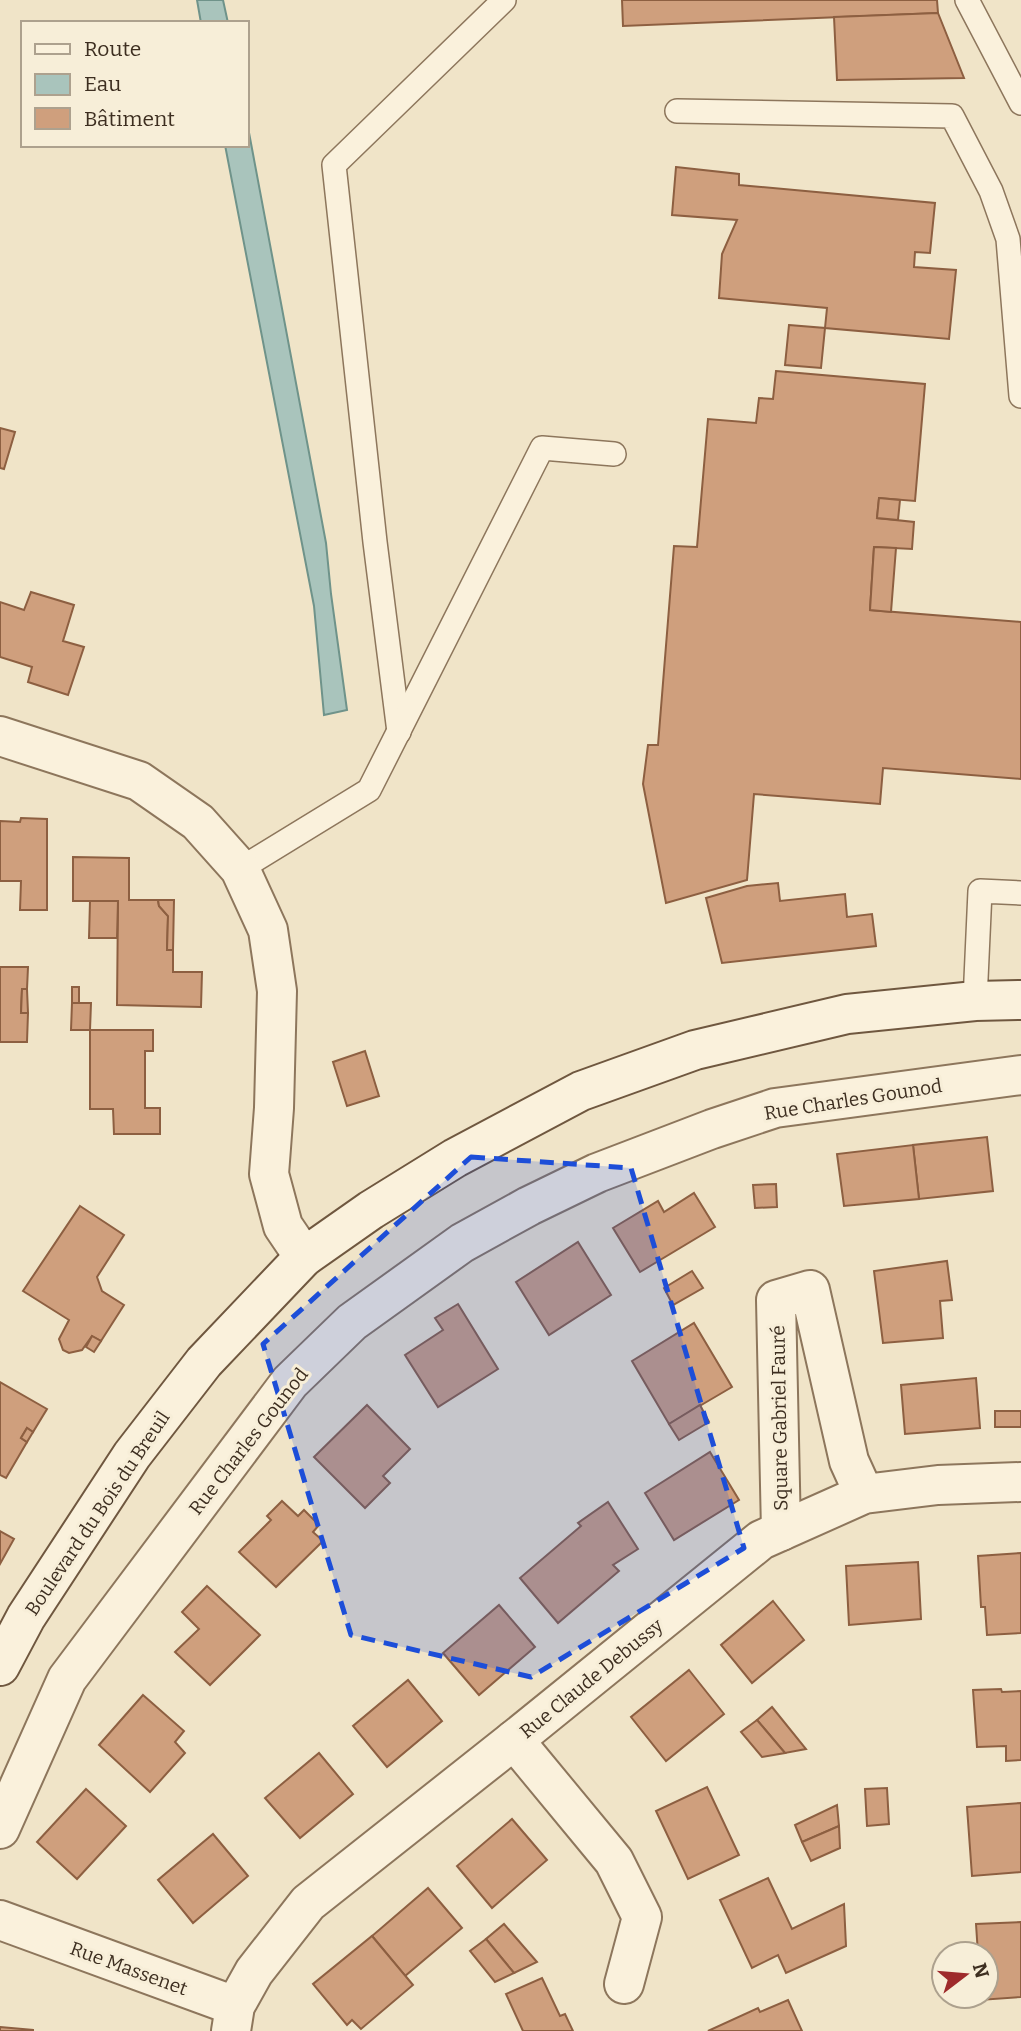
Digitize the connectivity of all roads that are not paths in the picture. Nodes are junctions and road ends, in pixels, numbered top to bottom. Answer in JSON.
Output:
{"nodes":[{"id":1,"x":504,"y":0,"type":"edge"},
{"id":2,"x":967,"y":0,"type":"edge"},
{"id":3,"x":1021,"y":103,"type":"edge"},
{"id":4,"x":677,"y":111,"type":"dead end"},
{"id":5,"x":1021,"y":396,"type":"edge"},
{"id":6,"x":614,"y":454,"type":"dead end"},
{"id":7,"x":399,"y":732,"type":"junction"},
{"id":8,"x":0,"y":736,"type":"edge"},
{"id":9,"x":240,"y":869,"type":"junction"},
{"id":10,"x":1021,"y":893,"type":"edge"},
{"id":11,"x":1021,"y":1000,"type":"edge"},
{"id":12,"x":975,"y":1001,"type":"junction"},
{"id":13,"x":1021,"y":1075,"type":"edge"},
{"id":14,"x":304,"y":1257,"type":"junction"},
{"id":15,"x":1021,"y":1482,"type":"edge"},
{"id":16,"x":864,"y":1494,"type":"junction"},
{"id":17,"x":781,"y":1531,"type":"junction"},
{"id":18,"x":0,"y":1666,"type":"edge"},
{"id":19,"x":514,"y":1740,"type":"junction"},
{"id":20,"x":0,"y":1829,"type":"edge"},
{"id":21,"x":0,"y":1920,"type":"edge"},
{"id":22,"x":624,"y":1984,"type":"dead end"},
{"id":23,"x":233,"y":2019,"type":"edge"}],
"edges":[{"from":1,"to":7,"type":"lane"},
{"from":2,"to":3,"type":"lane"},
{"from":4,"to":5,"type":"lane"},
{"from":6,"to":7,"type":"lane"},
{"from":7,"to":9,"type":"lane"},
{"from":8,"to":9,"type":"street"},
{"from":9,"to":14,"type":"street"},
{"from":10,"to":12,"type":"lane"},
{"from":11,"to":12,"type":"street","name":"Boulevard du Bois du Breuil"},
{"from":12,"to":14,"type":"street","name":"Boulevard du Bois du Breuil"},
{"from":13,"to":20,"type":"street","name":"Rue Charles Gounod"},
{"from":14,"to":18,"type":"street","name":"Boulevard du Bois du Breuil"},
{"from":15,"to":16,"type":"street","name":"Rue Claude Debussy"},
{"from":16,"to":17,"type":"street","name":"Rue Claude Debussy"},
{"from":16,"to":17,"type":"street","name":"Square Gabriel Fauré"},
{"from":17,"to":19,"type":"street","name":"Rue Claude Debussy"},
{"from":19,"to":22,"type":"street"},
{"from":19,"to":23,"type":"street","name":"Rue Claude Debussy"},
{"from":21,"to":23,"type":"street","name":"Rue Massenet"}]}
